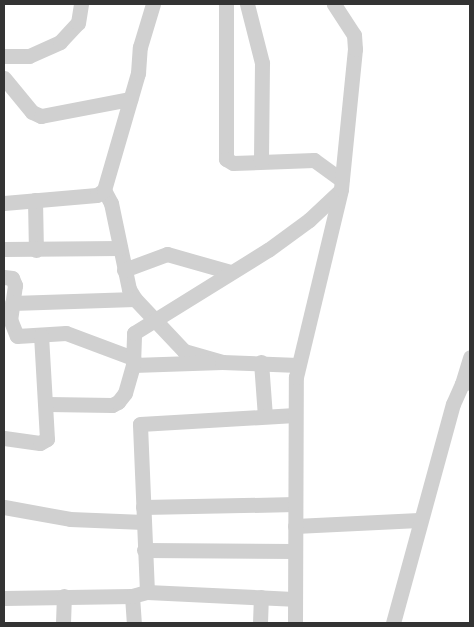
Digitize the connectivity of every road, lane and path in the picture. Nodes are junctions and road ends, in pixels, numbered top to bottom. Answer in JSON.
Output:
{"nodes":[{"id":1,"x":81,"y":4,"type":"edge"},
{"id":2,"x":153,"y":4,"type":"edge"},
{"id":3,"x":226,"y":4,"type":"edge"},
{"id":4,"x":246,"y":4,"type":"edge"},
{"id":5,"x":334,"y":4,"type":"edge"},
{"id":6,"x":4,"y":56,"type":"edge"},
{"id":7,"x":4,"y":78,"type":"edge"},
{"id":8,"x":130,"y":99,"type":"junction"},
{"id":9,"x":261,"y":161,"type":"junction"},
{"id":10,"x":342,"y":185,"type":"junction"},
{"id":11,"x":104,"y":190,"type":"junction"},
{"id":12,"x":35,"y":200,"type":"junction"},
{"id":13,"x":4,"y":203,"type":"edge"},
{"id":14,"x":120,"y":248,"type":"junction"},
{"id":15,"x":4,"y":249,"type":"edge"},
{"id":16,"x":36,"y":250,"type":"junction"},
{"id":17,"x":124,"y":270,"type":"junction"},
{"id":18,"x":230,"y":272,"type":"junction"},
{"id":19,"x":4,"y":277,"type":"edge"},
{"id":20,"x":135,"y":299,"type":"junction"},
{"id":21,"x":12,"y":303,"type":"junction"},
{"id":22,"x":7,"y":319,"type":"edge"},
{"id":23,"x":155,"y":321,"type":"junction"},
{"id":24,"x":41,"y":335,"type":"junction"},
{"id":25,"x":470,"y":357,"type":"edge"},
{"id":26,"x":133,"y":361,"type":"junction"},
{"id":27,"x":222,"y":362,"type":"junction"},
{"id":28,"x":261,"y":362,"type":"junction"},
{"id":29,"x":298,"y":365,"type":"junction"},
{"id":30,"x":466,"y":383,"type":"edge"},
{"id":31,"x":48,"y":404,"type":"junction"},
{"id":32,"x":295,"y":415,"type":"junction"},
{"id":33,"x":265,"y":416,"type":"junction"},
{"id":34,"x":4,"y":438,"type":"edge"},
{"id":35,"x":294,"y":504,"type":"junction"},
{"id":36,"x":4,"y":507,"type":"edge"},
{"id":37,"x":142,"y":507,"type":"junction"},
{"id":38,"x":419,"y":520,"type":"junction"},
{"id":39,"x":144,"y":522,"type":"junction"},
{"id":40,"x":294,"y":526,"type":"junction"},
{"id":41,"x":144,"y":550,"type":"junction"},
{"id":42,"x":294,"y":550,"type":"junction"},
{"id":43,"x":147,"y":592,"type":"junction"},
{"id":44,"x":64,"y":596,"type":"junction"},
{"id":45,"x":132,"y":596,"type":"junction"},
{"id":46,"x":4,"y":598,"type":"edge"},
{"id":47,"x":261,"y":598,"type":"junction"},
{"id":48,"x":293,"y":599,"type":"junction"},
{"id":49,"x":62,"y":623,"type":"edge"},
{"id":50,"x":134,"y":623,"type":"edge"},
{"id":51,"x":260,"y":623,"type":"edge"},
{"id":52,"x":294,"y":623,"type":"edge"},
{"id":53,"x":393,"y":623,"type":"edge"}],
"edges":[{"from":1,"to":6,"type":"street"},
{"from":2,"to":8,"type":"street"},
{"from":3,"to":9,"type":"street"},
{"from":4,"to":9,"type":"street"},
{"from":5,"to":10,"type":"street"},
{"from":7,"to":8,"type":"street"},
{"from":8,"to":11,"type":"street"},
{"from":9,"to":10,"type":"street"},
{"from":10,"to":18,"type":"street"},
{"from":10,"to":29,"type":"street"},
{"from":11,"to":12,"type":"street"},
{"from":11,"to":14,"type":"street"},
{"from":12,"to":13,"type":"street"},
{"from":12,"to":16,"type":"street"},
{"from":14,"to":16,"type":"street"},
{"from":14,"to":17,"type":"street"},
{"from":15,"to":16,"type":"street"},
{"from":17,"to":18,"type":"street"},
{"from":17,"to":20,"type":"street"},
{"from":18,"to":23,"type":"street"},
{"from":19,"to":21,"type":"street"},
{"from":20,"to":21,"type":"street"},
{"from":20,"to":23,"type":"street"},
{"from":21,"to":22,"type":"street"},
{"from":22,"to":24,"type":"street"},
{"from":23,"to":26,"type":"street"},
{"from":23,"to":27,"type":"street"},
{"from":24,"to":26,"type":"street"},
{"from":24,"to":31,"type":"street"},
{"from":25,"to":30,"type":"street"},
{"from":26,"to":27,"type":"street"},
{"from":26,"to":31,"type":"street"},
{"from":27,"to":28,"type":"street"},
{"from":28,"to":29,"type":"street"},
{"from":28,"to":33,"type":"street"},
{"from":29,"to":32,"type":"street"},
{"from":30,"to":38,"type":"street"},
{"from":31,"to":34,"type":"street"},
{"from":32,"to":33,"type":"street"},
{"from":32,"to":35,"type":"street"},
{"from":33,"to":37,"type":"street"},
{"from":35,"to":37,"type":"street"},
{"from":35,"to":40,"type":"street"},
{"from":36,"to":39,"type":"street"},
{"from":37,"to":39,"type":"street"},
{"from":38,"to":40,"type":"street"},
{"from":38,"to":53,"type":"street"},
{"from":39,"to":41,"type":"street"},
{"from":40,"to":42,"type":"street"},
{"from":41,"to":42,"type":"street"},
{"from":41,"to":43,"type":"street"},
{"from":42,"to":48,"type":"street"},
{"from":43,"to":45,"type":"street"},
{"from":43,"to":47,"type":"street"},
{"from":44,"to":45,"type":"street"},
{"from":44,"to":46,"type":"street"},
{"from":44,"to":49,"type":"street"},
{"from":45,"to":50,"type":"street"},
{"from":47,"to":48,"type":"street"},
{"from":47,"to":51,"type":"street"},
{"from":48,"to":52,"type":"street"}]}
